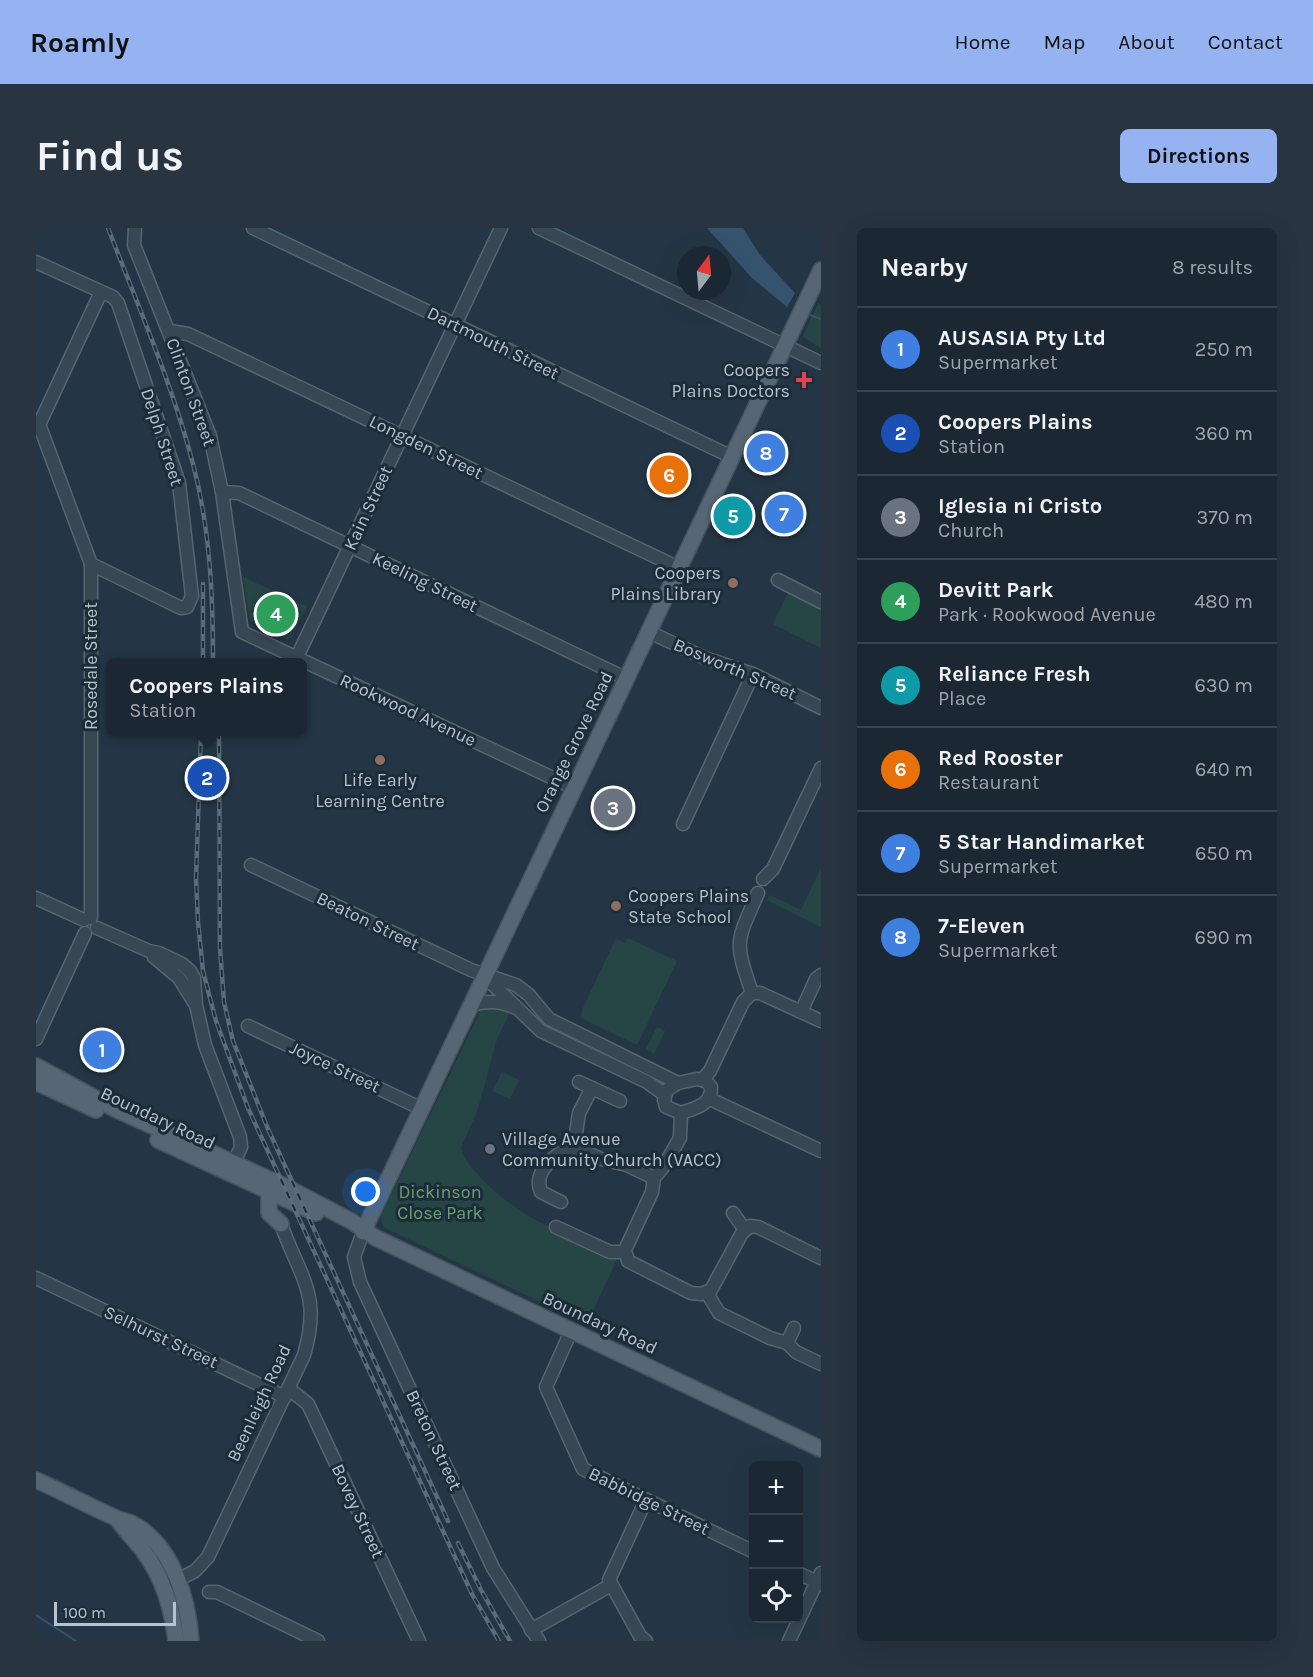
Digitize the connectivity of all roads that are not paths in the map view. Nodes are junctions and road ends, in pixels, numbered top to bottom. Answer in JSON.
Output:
{"nodes":[{"id":1,"x":135,"y":228,"type":"edge"},
{"id":2,"x":253,"y":228,"type":"edge"},
{"id":3,"x":501,"y":228,"type":"edge"},
{"id":4,"x":539,"y":228,"type":"edge"},
{"id":5,"x":36,"y":262,"type":"edge"},
{"id":6,"x":821,"y":270,"type":"edge"},
{"id":7,"x":101,"y":291,"type":"junction"},
{"id":8,"x":455,"y":325,"type":"junction"},
{"id":9,"x":170,"y":332,"type":"junction"},
{"id":10,"x":785,"y":345,"type":"junction"},
{"id":11,"x":821,"y":363,"type":"edge"},
{"id":12,"x":38,"y":428,"type":"edge"},
{"id":13,"x":402,"y":436,"type":"junction"},
{"id":14,"x":732,"y":458,"type":"junction"},
{"id":15,"x":222,"y":492,"type":"junction"},
{"id":16,"x":350,"y":546,"type":"junction"},
{"id":17,"x":92,"y":564,"type":"junction"},
{"id":18,"x":679,"y":568,"type":"junction"},
{"id":19,"x":778,"y":580,"type":"dead end"},
{"id":20,"x":821,"y":602,"type":"edge"},
{"id":21,"x":242,"y":632,"type":"joint"},
{"id":22,"x":649,"y":632,"type":"junction"},
{"id":23,"x":297,"y":657,"type":"joint"},
{"id":24,"x":307,"y":662,"type":"edge"},
{"id":25,"x":753,"y":674,"type":"junction"},
{"id":26,"x":627,"y":679,"type":"junction"},
{"id":27,"x":821,"y":708,"type":"edge"},
{"id":28,"x":821,"y":768,"type":"edge"},
{"id":29,"x":574,"y":788,"type":"junction"},
{"id":30,"x":683,"y":824,"type":"dead end"},
{"id":31,"x":251,"y":865,"type":"dead end"},
{"id":32,"x":763,"y":879,"type":"dead end"},
{"id":33,"x":758,"y":893,"type":"dead end"},
{"id":34,"x":36,"y":898,"type":"edge"},
{"id":35,"x":89,"y":925,"type":"junction"},
{"id":36,"x":742,"y":966,"type":"junction"},
{"id":37,"x":729,"y":969,"type":"dead end"},
{"id":38,"x":821,"y":975,"type":"edge"},
{"id":39,"x":486,"y":976,"type":"junction"},
{"id":40,"x":752,"y":993,"type":"junction"},
{"id":41,"x":471,"y":1005,"type":"junction"},
{"id":42,"x":518,"y":1008,"type":"junction"},
{"id":43,"x":801,"y":1012,"type":"junction"},
{"id":44,"x":821,"y":1020,"type":"edge"},
{"id":45,"x":248,"y":1026,"type":"dead end"},
{"id":46,"x":36,"y":1039,"type":"edge"},
{"id":47,"x":36,"y":1066,"type":"edge"},
{"id":48,"x":702,"y":1080,"type":"junction"},
{"id":49,"x":36,"y":1082,"type":"edge"},
{"id":50,"x":579,"y":1082,"type":"dead end"},
{"id":51,"x":678,"y":1083,"type":"junction"},
{"id":52,"x":592,"y":1088,"type":"junction"},
{"id":53,"x":664,"y":1094,"type":"junction"},
{"id":54,"x":710,"y":1099,"type":"junction"},
{"id":55,"x":620,"y":1101,"type":"dead end"},
{"id":56,"x":422,"y":1109,"type":"junction"},
{"id":57,"x":681,"y":1113,"type":"junction"},
{"id":58,"x":574,"y":1147,"type":"junction"},
{"id":59,"x":821,"y":1151,"type":"edge"},
{"id":60,"x":234,"y":1162,"type":"junction"},
{"id":61,"x":654,"y":1178,"type":"junction"},
{"id":62,"x":268,"y":1192,"type":"junction"},
{"id":63,"x":561,"y":1202,"type":"dead end"},
{"id":64,"x":733,"y":1213,"type":"dead end"},
{"id":65,"x":281,"y":1224,"type":"joint"},
{"id":66,"x":556,"y":1227,"type":"dead end"},
{"id":67,"x":745,"y":1230,"type":"junction"},
{"id":68,"x":363,"y":1232,"type":"junction"},
{"id":69,"x":625,"y":1252,"type":"junction"},
{"id":70,"x":821,"y":1258,"type":"edge"},
{"id":71,"x":36,"y":1278,"type":"edge"},
{"id":72,"x":707,"y":1293,"type":"junction"},
{"id":73,"x":794,"y":1328,"type":"dead end"},
{"id":74,"x":571,"y":1331,"type":"junction"},
{"id":75,"x":787,"y":1343,"type":"junction"},
{"id":76,"x":821,"y":1364,"type":"edge"},
{"id":77,"x":287,"y":1393,"type":"junction"},
{"id":78,"x":821,"y":1449,"type":"edge"},
{"id":79,"x":36,"y":1480,"type":"edge"},
{"id":80,"x":646,"y":1500,"type":"junction"},
{"id":81,"x":749,"y":1550,"type":"edge"},
{"id":82,"x":803,"y":1575,"type":"edge"},
{"id":83,"x":820,"y":1580,"type":"edge"},
{"id":84,"x":171,"y":1584,"type":"junction"},
{"id":85,"x":611,"y":1586,"type":"junction"},
{"id":86,"x":209,"y":1592,"type":"dead end"},
{"id":87,"x":531,"y":1630,"type":"junction"},
{"id":88,"x":176,"y":1641,"type":"edge"},
{"id":89,"x":191,"y":1641,"type":"edge"},
{"id":90,"x":318,"y":1641,"type":"edge"},
{"id":91,"x":419,"y":1641,"type":"edge"},
{"id":92,"x":539,"y":1641,"type":"edge"},
{"id":93,"x":646,"y":1641,"type":"edge"},
{"id":94,"x":789,"y":1641,"type":"edge"}],
"edges":[{"from":1,"to":9,"type":"street","name":"Clinton Street"},
{"from":2,"to":8,"type":"street","name":"Dartmouth Street"},
{"from":3,"to":8,"type":"street","name":"Kain Street"},
{"from":4,"to":10,"type":"street"},
{"from":5,"to":7,"type":"street"},
{"from":6,"to":10,"type":"main road","name":"Orange Grove Road"},
{"from":7,"to":12,"type":"street"},
{"from":7,"to":17,"type":"street","name":"Delph Street"},
{"from":8,"to":13,"type":"street","name":"Kain Street"},
{"from":8,"to":14,"type":"street","name":"Dartmouth Street"},
{"from":9,"to":13,"type":"street","name":"Longden Street"},
{"from":9,"to":15,"type":"street","name":"Clinton Street"},
{"from":10,"to":11,"type":"street"},
{"from":10,"to":14,"type":"main road","name":"Orange Grove Road"},
{"from":12,"to":17,"type":"street","name":"Rosedale Street"},
{"from":13,"to":16,"type":"street","name":"Kain Street"},
{"from":13,"to":18,"type":"street","name":"Longden Street"},
{"from":14,"to":18,"type":"main road","name":"Orange Grove Road"},
{"from":15,"to":16,"type":"street","name":"Keeling Street"},
{"from":15,"to":21,"type":"street","name":"Clinton Street"},
{"from":16,"to":23,"type":"street","name":"Kain Street"},
{"from":16,"to":26,"type":"street","name":"Keeling Street"},
{"from":17,"to":35,"type":"street","name":"Rosedale Street"},
{"from":18,"to":22,"type":"main road","name":"Orange Grove Road"},
{"from":19,"to":20,"type":"street"},
{"from":21,"to":23,"type":"street","name":"Rookwood Avenue"},
{"from":22,"to":25,"type":"street","name":"Bosworth Street"},
{"from":22,"to":26,"type":"main road","name":"Orange Grove Road"},
{"from":24,"to":29,"type":"street","name":"Rookwood Avenue"},
{"from":25,"to":27,"type":"street","name":"Bosworth Street"},
{"from":25,"to":30,"type":"street"},
{"from":26,"to":29,"type":"main road","name":"Orange Grove Road"},
{"from":28,"to":32,"type":"street"},
{"from":29,"to":39,"type":"main road","name":"Orange Grove Road"},
{"from":31,"to":39,"type":"street","name":"Beaton Street"},
{"from":33,"to":36,"type":"street"},
{"from":34,"to":35,"type":"street"},
{"from":35,"to":46,"type":"street","name":"Rosedale Street"},
{"from":35,"to":60,"type":"street"},
{"from":36,"to":37,"type":"street"},
{"from":36,"to":40,"type":"street"},
{"from":38,"to":43,"type":"street"},
{"from":39,"to":41,"type":"main road","name":"Orange Grove Road"},
{"from":39,"to":42,"type":"street"},
{"from":39,"to":51,"type":"street"},
{"from":40,"to":43,"type":"street"},
{"from":40,"to":48,"type":"street"},
{"from":41,"to":42,"type":"street"},
{"from":41,"to":56,"type":"main road","name":"Orange Grove Road"},
{"from":42,"to":53,"type":"street"},
{"from":43,"to":44,"type":"street"},
{"from":45,"to":56,"type":"street","name":"Joyce Street"},
{"from":47,"to":60,"type":"main road","name":"Boundary Road"},
{"from":48,"to":51,"type":"street"},
{"from":48,"to":54,"type":"street"},
{"from":49,"to":62,"type":"main road","name":"Boundary Road"},
{"from":50,"to":52,"type":"street"},
{"from":51,"to":53,"type":"street"},
{"from":52,"to":55,"type":"street"},
{"from":52,"to":58,"type":"street"},
{"from":53,"to":57,"type":"street"},
{"from":54,"to":57,"type":"street"},
{"from":54,"to":59,"type":"street"},
{"from":56,"to":68,"type":"main road","name":"Orange Grove Road"},
{"from":57,"to":61,"type":"street"},
{"from":58,"to":61,"type":"street"},
{"from":58,"to":63,"type":"street"},
{"from":60,"to":68,"type":"main road","name":"Boundary Road"},
{"from":61,"to":69,"type":"street"},
{"from":62,"to":65,"type":"main road"},
{"from":62,"to":68,"type":"main road","name":"Boundary Road"},
{"from":64,"to":67,"type":"street"},
{"from":65,"to":77,"type":"street","name":"Beenleigh Road"},
{"from":66,"to":69,"type":"street"},
{"from":67,"to":70,"type":"street"},
{"from":67,"to":72,"type":"street"},
{"from":68,"to":74,"type":"main road","name":"Boundary Road"},
{"from":68,"to":87,"type":"street","name":"Breton Street"},
{"from":69,"to":72,"type":"street"},
{"from":71,"to":77,"type":"street","name":"Selhurst Street"},
{"from":72,"to":75,"type":"street"},
{"from":73,"to":75,"type":"street"},
{"from":74,"to":78,"type":"main road","name":"Boundary Road"},
{"from":74,"to":80,"type":"street","name":"Babbidge Street"},
{"from":75,"to":76,"type":"street"},
{"from":77,"to":84,"type":"street","name":"Beenleigh Road"},
{"from":77,"to":91,"type":"street","name":"Bovey Street"},
{"from":79,"to":84,"type":"main road"},
{"from":80,"to":81,"type":"street","name":"Babbidge Street"},
{"from":80,"to":85,"type":"street"},
{"from":82,"to":83,"type":"street"},
{"from":83,"to":94,"type":"street"},
{"from":84,"to":88,"type":"main road"},
{"from":84,"to":89,"type":"main road"},
{"from":85,"to":87,"type":"street"},
{"from":85,"to":93,"type":"street"},
{"from":86,"to":90,"type":"street"},
{"from":87,"to":92,"type":"street","name":"Breton Street"}]}
